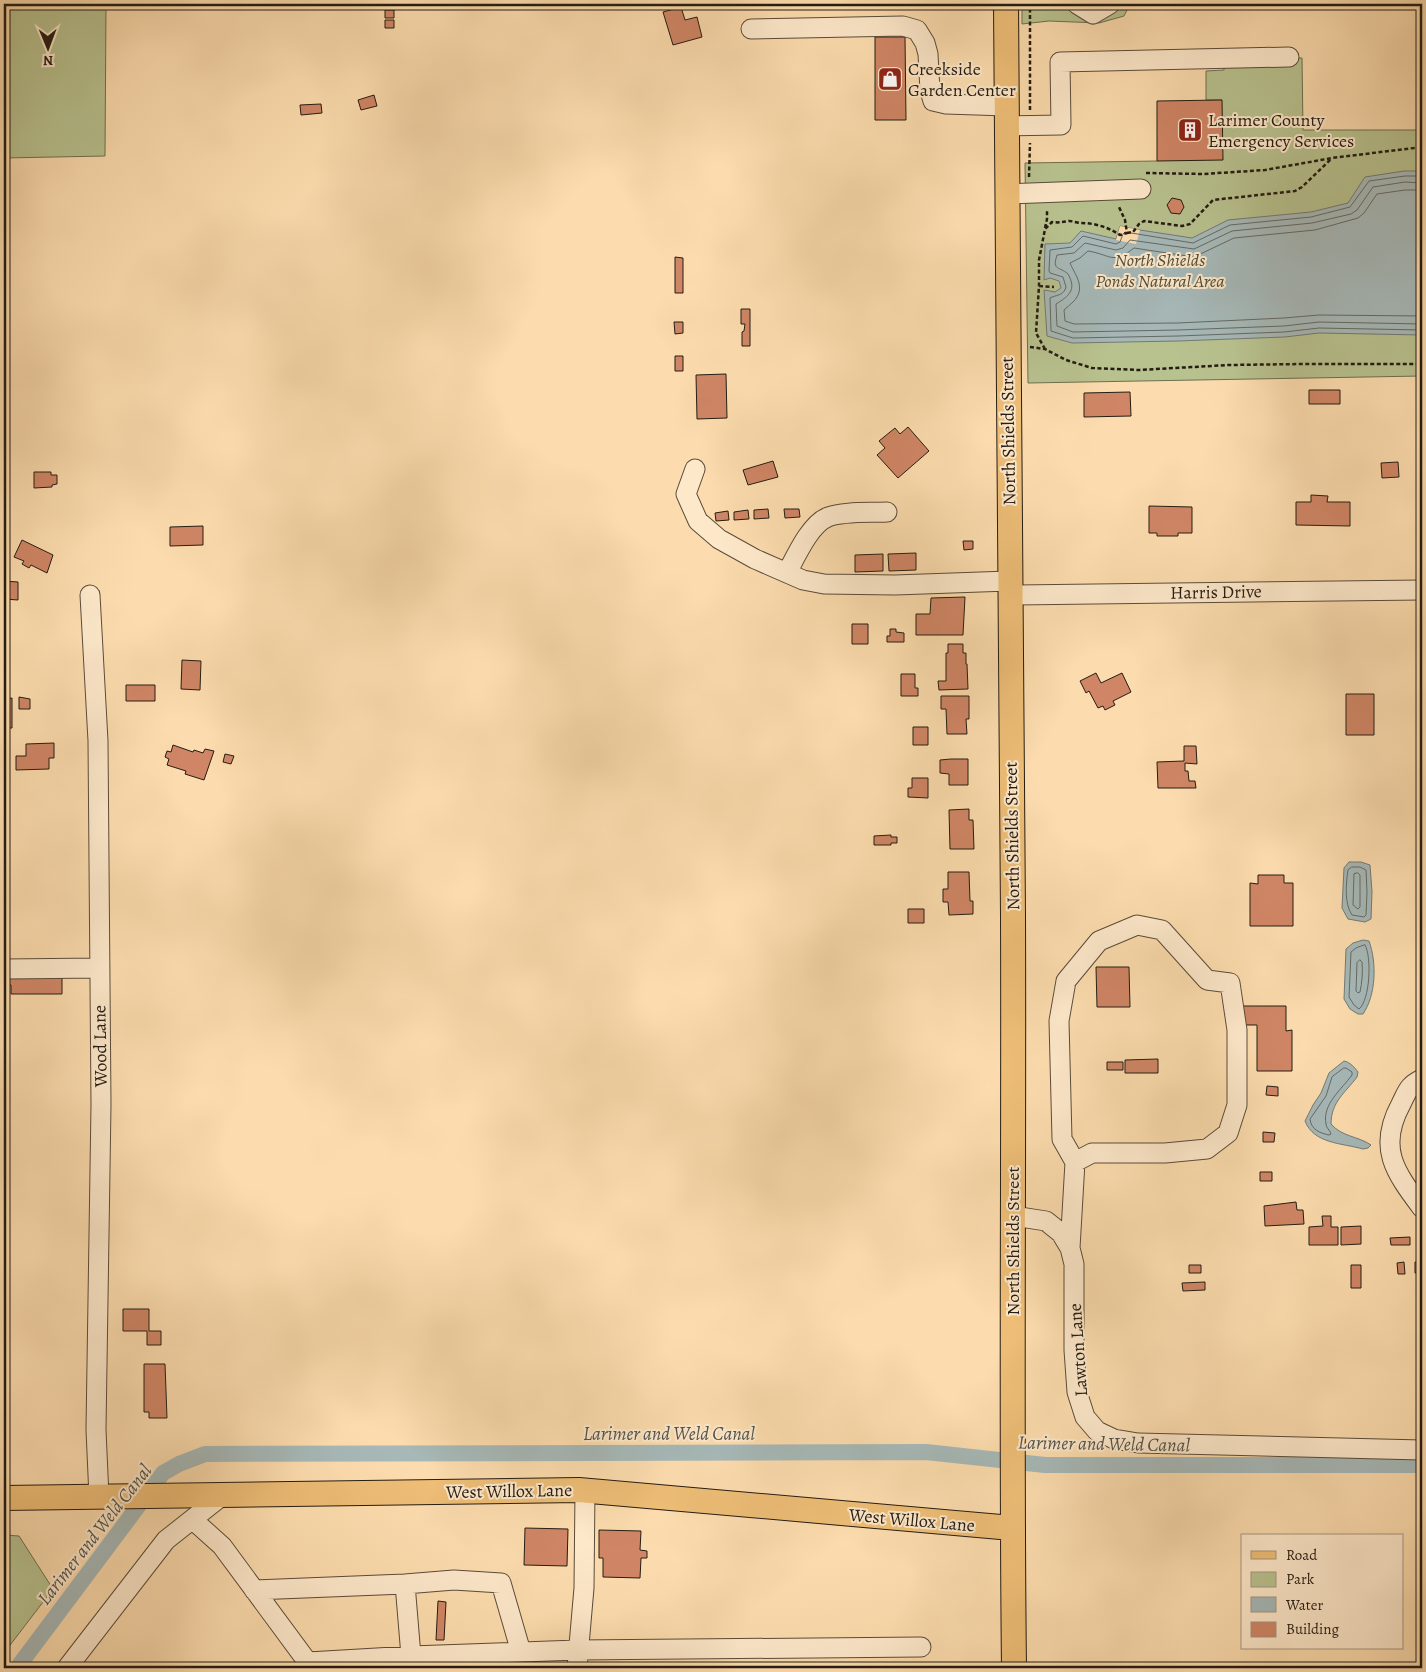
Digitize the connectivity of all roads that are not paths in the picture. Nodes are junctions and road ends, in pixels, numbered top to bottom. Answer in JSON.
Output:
{"nodes":[{"id":1,"x":1006,"y":4,"type":"edge"},
{"id":2,"x":1077,"y":4,"type":"edge"},
{"id":3,"x":1110,"y":4,"type":"edge"},
{"id":4,"x":751,"y":29,"type":"dead end"},
{"id":5,"x":1289,"y":57,"type":"dead end"},
{"id":6,"x":1006,"y":116,"type":"junction"},
{"id":7,"x":1143,"y":181,"type":"road end"},
{"id":8,"x":1006,"y":194,"type":"junction"},
{"id":9,"x":695,"y":469,"type":"dead end"},
{"id":10,"x":887,"y":512,"type":"dead end"},
{"id":11,"x":787,"y":573,"type":"junction"},
{"id":12,"x":1009,"y":588,"type":"junction"},
{"id":13,"x":1422,"y":590,"type":"edge"},
{"id":14,"x":90,"y":595,"type":"dead end"},
{"id":15,"x":99,"y":968,"type":"junction"},
{"id":16,"x":4,"y":970,"type":"edge"},
{"id":17,"x":1422,"y":1079,"type":"edge"},
{"id":18,"x":1075,"y":1162,"type":"junction"},
{"id":19,"x":1422,"y":1208,"type":"edge"},
{"id":20,"x":1014,"y":1216,"type":"junction"},
{"id":21,"x":1070,"y":1248,"type":"junction"},
{"id":22,"x":1422,"y":1450,"type":"edge"},
{"id":23,"x":585,"y":1490,"type":"junction"},
{"id":24,"x":224,"y":1495,"type":"junction"},
{"id":25,"x":99,"y":1497,"type":"junction"},
{"id":26,"x":4,"y":1498,"type":"edge"},
{"id":27,"x":193,"y":1520,"type":"junction"},
{"id":28,"x":1012,"y":1528,"type":"junction"},
{"id":29,"x":405,"y":1584,"type":"junction"},
{"id":30,"x":254,"y":1590,"type":"junction"},
{"id":31,"x":921,"y":1647,"type":"dead end"},
{"id":32,"x":521,"y":1652,"type":"junction"},
{"id":33,"x":411,"y":1656,"type":"junction"},
{"id":34,"x":577,"y":1659,"type":"edge"},
{"id":35,"x":310,"y":1665,"type":"edge"},
{"id":36,"x":67,"y":1668,"type":"edge"},
{"id":37,"x":1014,"y":1668,"type":"edge"}],
"edges":[{"from":1,"to":6,"type":"main road","name":"North Shields Street"},
{"from":2,"to":3,"type":"street"},
{"from":4,"to":6,"type":"street"},
{"from":5,"to":6,"type":"street"},
{"from":6,"to":8,"type":"main road","name":"North Shields Street"},
{"from":7,"to":8,"type":"street"},
{"from":8,"to":12,"type":"main road","name":"North Shields Street"},
{"from":9,"to":11,"type":"street","name":"Harris Drive"},
{"from":10,"to":11,"type":"street"},
{"from":11,"to":12,"type":"street","name":"Harris Drive"},
{"from":12,"to":13,"type":"street","name":"Harris Drive"},
{"from":12,"to":20,"type":"main road","name":"North Shields Street"},
{"from":14,"to":15,"type":"street","name":"Wood Lane"},
{"from":15,"to":16,"type":"street"},
{"from":15,"to":25,"type":"street","name":"Wood Lane"},
{"from":17,"to":19,"type":"street"},
{"from":18,"to":18,"type":"street"},
{"from":18,"to":21,"type":"street"},
{"from":20,"to":21,"type":"street","name":"Lawton Lane"},
{"from":20,"to":28,"type":"main road","name":"North Shields Street"},
{"from":21,"to":22,"type":"street","name":"Lawton Lane"},
{"from":23,"to":24,"type":"main road","name":"West Willox Lane"},
{"from":23,"to":28,"type":"main road","name":"West Willox Lane"},
{"from":23,"to":34,"type":"street"},
{"from":24,"to":25,"type":"main road","name":"West Willox Lane"},
{"from":24,"to":27,"type":"street"},
{"from":25,"to":26,"type":"main road","name":"West Willox Lane"},
{"from":27,"to":30,"type":"street"},
{"from":27,"to":36,"type":"street"},
{"from":28,"to":37,"type":"main road","name":"North Shields Street"},
{"from":29,"to":30,"type":"street"},
{"from":29,"to":32,"type":"street"},
{"from":29,"to":33,"type":"street"},
{"from":30,"to":35,"type":"street"},
{"from":31,"to":34,"type":"street"},
{"from":32,"to":33,"type":"street"},
{"from":32,"to":34,"type":"street"},
{"from":33,"to":35,"type":"street"}]}
